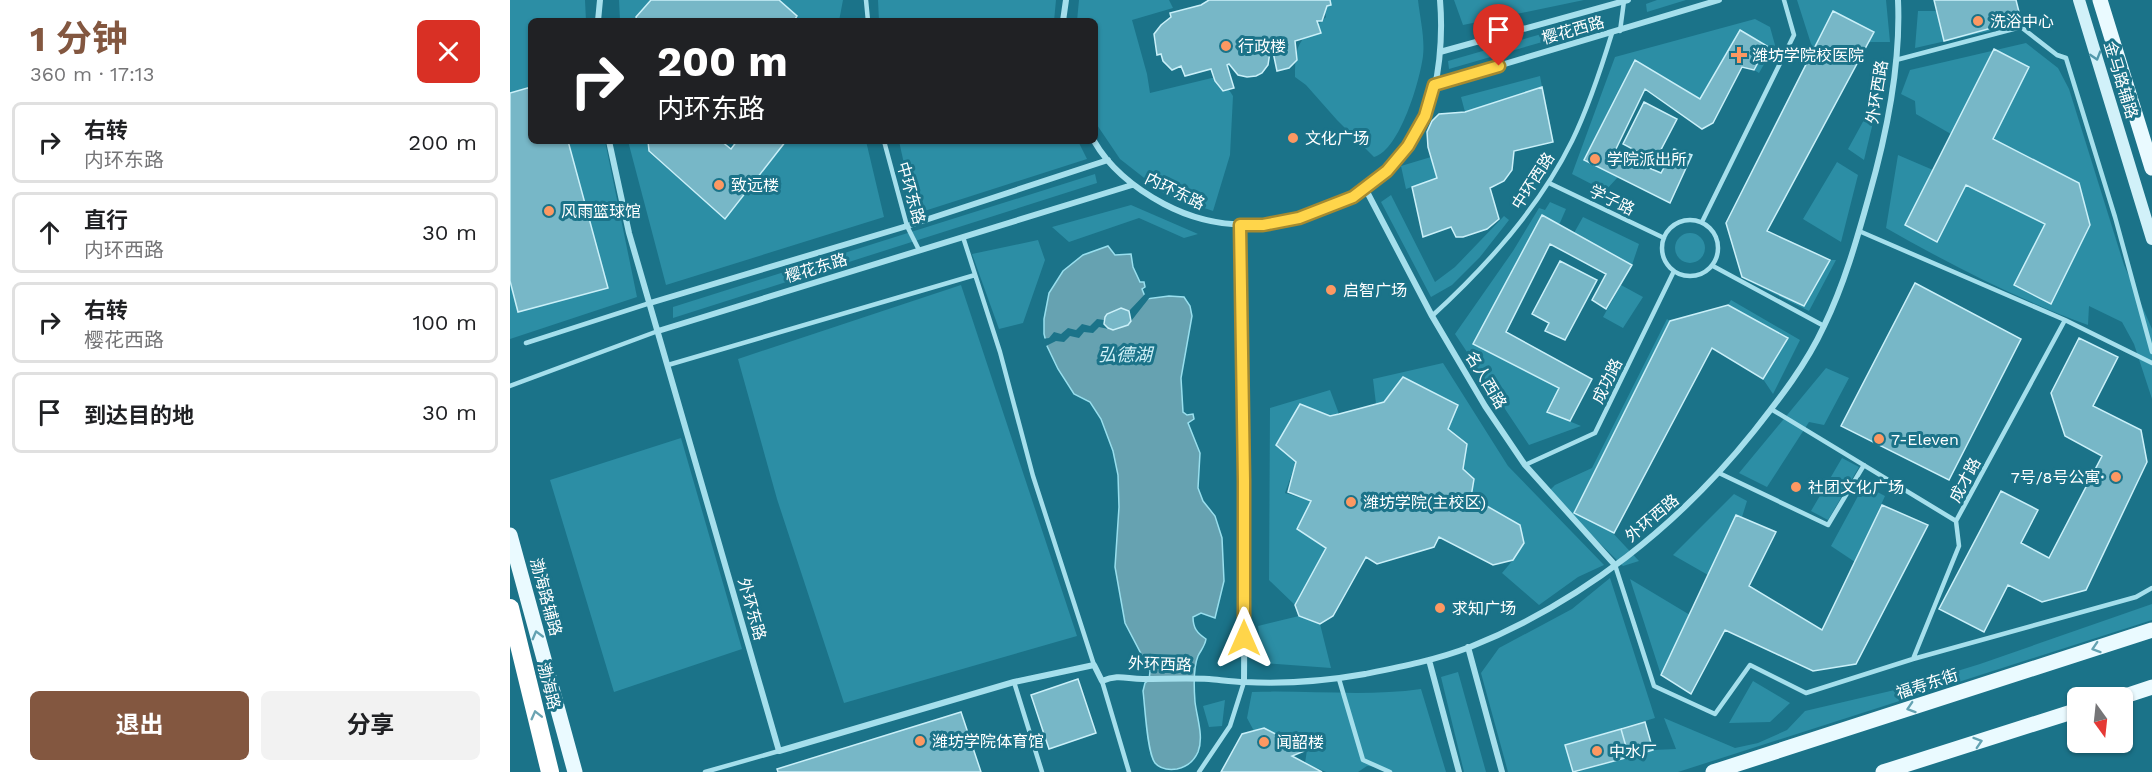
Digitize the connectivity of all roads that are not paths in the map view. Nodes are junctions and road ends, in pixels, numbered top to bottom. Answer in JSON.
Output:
{"nodes":[{"id":1,"x":600,"y":0,"type":"edge"},
{"id":2,"x":866,"y":0,"type":"edge"},
{"id":3,"x":1066,"y":0,"type":"edge"},
{"id":4,"x":1440,"y":0,"type":"edge"},
{"id":5,"x":1719,"y":0,"type":"edge"},
{"id":6,"x":1784,"y":0,"type":"edge"},
{"id":7,"x":1898,"y":0,"type":"edge"},
{"id":8,"x":2079,"y":0,"type":"edge"},
{"id":9,"x":2100,"y":0,"type":"edge"},
{"id":10,"x":1626,"y":1,"type":"edge"},
{"id":11,"x":598,"y":18,"type":"edge"},
{"id":12,"x":868,"y":18,"type":"edge"},
{"id":13,"x":1063,"y":18,"type":"edge"},
{"id":14,"x":1616,"y":32,"type":"junction"},
{"id":15,"x":1440,"y":52,"type":"junction"},
{"id":16,"x":1896,"y":60,"type":"junction"},
{"id":17,"x":1434,"y":85,"type":"junction"},
{"id":18,"x":610,"y":144,"type":"edge"},
{"id":19,"x":885,"y":144,"type":"edge"},
{"id":20,"x":1096,"y":144,"type":"edge"},
{"id":21,"x":1108,"y":160,"type":"junction"},
{"id":22,"x":2152,"y":168,"type":"edge"},
{"id":23,"x":1549,"y":183,"type":"junction"},
{"id":24,"x":1132,"y":185,"type":"junction"},
{"id":25,"x":1365,"y":188,"type":"junction"},
{"id":26,"x":1702,"y":222,"type":"junction"},
{"id":27,"x":1240,"y":225,"type":"junction"},
{"id":28,"x":907,"y":226,"type":"junction"},
{"id":29,"x":1859,"y":231,"type":"junction"},
{"id":30,"x":963,"y":237,"type":"junction"},
{"id":31,"x":1664,"y":238,"type":"junction"},
{"id":32,"x":2152,"y":239,"type":"edge"},
{"id":33,"x":919,"y":250,"type":"junction"},
{"id":34,"x":1713,"y":266,"type":"junction"},
{"id":35,"x":1674,"y":271,"type":"junction"},
{"id":36,"x":975,"y":274,"type":"junction"},
{"id":37,"x":650,"y":303,"type":"junction"},
{"id":38,"x":1432,"y":316,"type":"junction"},
{"id":39,"x":2065,"y":320,"type":"junction"},
{"id":40,"x":1824,"y":326,"type":"junction"},
{"id":41,"x":658,"y":331,"type":"junction"},
{"id":42,"x":526,"y":343,"type":"dead end"},
{"id":43,"x":2152,"y":352,"type":"edge"},
{"id":44,"x":2152,"y":363,"type":"edge"},
{"id":45,"x":668,"y":365,"type":"junction"},
{"id":46,"x":510,"y":386,"type":"edge"},
{"id":47,"x":1771,"y":409,"type":"junction"},
{"id":48,"x":1525,"y":465,"type":"junction"},
{"id":49,"x":1864,"y":465,"type":"junction"},
{"id":50,"x":1719,"y":473,"type":"junction"},
{"id":51,"x":1956,"y":521,"type":"junction"},
{"id":52,"x":510,"y":535,"type":"edge"},
{"id":53,"x":1615,"y":565,"type":"junction"},
{"id":54,"x":2152,"y":588,"type":"edge"},
{"id":55,"x":510,"y":608,"type":"edge"},
{"id":56,"x":2152,"y":630,"type":"edge"},
{"id":57,"x":1468,"y":647,"type":"junction"},
{"id":58,"x":1913,"y":659,"type":"junction"},
{"id":59,"x":1429,"y":660,"type":"junction"},
{"id":60,"x":1094,"y":665,"type":"junction"},
{"id":61,"x":1339,"y":679,"type":"junction"},
{"id":62,"x":1102,"y":681,"type":"junction"},
{"id":63,"x":1014,"y":682,"type":"junction"},
{"id":64,"x":1244,"y":682,"type":"junction"},
{"id":65,"x":2152,"y":687,"type":"edge"},
{"id":66,"x":2133,"y":693,"type":"edge"},
{"id":67,"x":2067,"y":714,"type":"edge"},
{"id":68,"x":779,"y":751,"type":"junction"},
{"id":69,"x":550,"y":772,"type":"edge"},
{"id":70,"x":575,"y":772,"type":"edge"},
{"id":71,"x":708,"y":772,"type":"edge"},
{"id":72,"x":1042,"y":772,"type":"edge"},
{"id":73,"x":1129,"y":772,"type":"edge"},
{"id":74,"x":1199,"y":772,"type":"edge"},
{"id":75,"x":1390,"y":772,"type":"edge"},
{"id":76,"x":1459,"y":772,"type":"edge"},
{"id":77,"x":1502,"y":772,"type":"edge"},
{"id":78,"x":1713,"y":772,"type":"edge"},
{"id":79,"x":1882,"y":772,"type":"edge"}],
"edges":[{"from":1,"to":11,"type":"street"},
{"from":2,"to":12,"type":"lane"},
{"from":3,"to":13,"type":"street"},
{"from":4,"to":15,"type":"street","name":"内环东路"},
{"from":5,"to":14,"type":"street","name":"樱花西路"},
{"from":6,"to":26,"type":"lane"},
{"from":7,"to":16,"type":"street","name":"外环西路"},
{"from":8,"to":32,"type":"street","name":"金马路辅路","one_way":true},
{"from":9,"to":22,"type":"main road"},
{"from":10,"to":14,"type":"lane","name":"中环西路"},
{"from":10,"to":15,"type":"street","name":"樱花西路"},
{"from":14,"to":17,"type":"street","name":"樱花西路"},
{"from":14,"to":23,"type":"lane","name":"中环西路"},
{"from":15,"to":17,"type":"street","name":"内环东路"},
{"from":16,"to":29,"type":"street","name":"外环西路"},
{"from":16,"to":43,"type":"lane"},
{"from":17,"to":25,"type":"street","name":"内环东路"},
{"from":18,"to":37,"type":"street","name":"外环东路"},
{"from":19,"to":28,"type":"lane","name":"中环东路"},
{"from":20,"to":21,"type":"street","name":"内环东路"},
{"from":21,"to":24,"type":"street","name":"内环东路"},
{"from":21,"to":28,"type":"street","name":"樱花东路"},
{"from":23,"to":31,"type":"lane","name":"学子路"},
{"from":23,"to":38,"type":"lane","name":"中环西路"},
{"from":24,"to":27,"type":"street","name":"内环东路"},
{"from":24,"to":30,"type":"street","name":"樱花东路"},
{"from":25,"to":27,"type":"street","name":"内环东路"},
{"from":25,"to":38,"type":"street","name":"名人西路"},
{"from":26,"to":31,"type":"lane"},
{"from":26,"to":34,"type":"lane"},
{"from":27,"to":64,"type":"street"},
{"from":28,"to":33,"type":"lane","name":"中环东路"},
{"from":28,"to":37,"type":"street","name":"樱花东路"},
{"from":29,"to":39,"type":"lane"},
{"from":29,"to":40,"type":"street","name":"外环西路"},
{"from":30,"to":33,"type":"street","name":"樱花东路"},
{"from":30,"to":36,"type":"lane"},
{"from":31,"to":35,"type":"lane"},
{"from":33,"to":41,"type":"street","name":"樱花东路"},
{"from":34,"to":35,"type":"lane"},
{"from":34,"to":40,"type":"lane"},
{"from":35,"to":48,"type":"lane","name":"成功路"},
{"from":36,"to":45,"type":"lane"},
{"from":36,"to":60,"type":"lane"},
{"from":37,"to":41,"type":"street","name":"外环东路"},
{"from":37,"to":42,"type":"lane","name":"樱花东路"},
{"from":38,"to":48,"type":"street","name":"名人西路"},
{"from":39,"to":44,"type":"lane"},
{"from":39,"to":51,"type":"lane","name":"成才路"},
{"from":40,"to":47,"type":"street","name":"外环西路"},
{"from":41,"to":45,"type":"street","name":"外环东路"},
{"from":41,"to":46,"type":"lane","name":"樱花东路"},
{"from":45,"to":68,"type":"street","name":"外环东路"},
{"from":47,"to":49,"type":"lane"},
{"from":47,"to":50,"type":"street","name":"外环西路"},
{"from":48,"to":53,"type":"street","name":"名人西路"},
{"from":49,"to":50,"type":"lane"},
{"from":49,"to":51,"type":"lane"},
{"from":50,"to":53,"type":"street","name":"外环西路"},
{"from":51,"to":58,"type":"lane","name":"成才路"},
{"from":70,"to":52,"type":"main road","name":"渤海路辅路","one_way":true},
{"from":53,"to":57,"type":"street","name":"外环西路"},
{"from":53,"to":58,"type":"lane"},
{"from":54,"to":58,"type":"lane"},
{"from":69,"to":55,"type":"highway","name":"渤海路","one_way":true},
{"from":56,"to":78,"type":"main road","name":"福寿东街","one_way":true},
{"from":57,"to":59,"type":"street","name":"外环西路"},
{"from":57,"to":77,"type":"street"},
{"from":59,"to":61,"type":"street","name":"外环西路"},
{"from":59,"to":76,"type":"street"},
{"from":60,"to":62,"type":"street"},
{"from":60,"to":63,"type":"street"},
{"from":61,"to":64,"type":"street","name":"外环西路"},
{"from":61,"to":75,"type":"lane"},
{"from":62,"to":64,"type":"street","name":"外环西路"},
{"from":62,"to":73,"type":"lane"},
{"from":63,"to":68,"type":"street"},
{"from":63,"to":72,"type":"lane"},
{"from":64,"to":74,"type":"lane"},
{"from":65,"to":66,"type":"main road"},
{"from":79,"to":67,"type":"main road","one_way":true},
{"from":68,"to":71,"type":"lane"}]}
